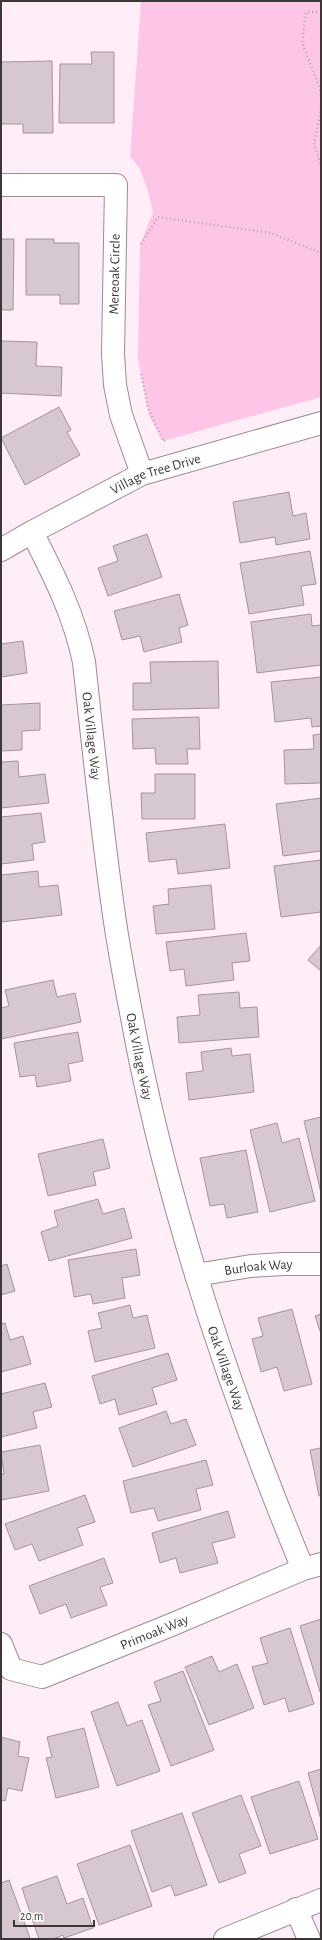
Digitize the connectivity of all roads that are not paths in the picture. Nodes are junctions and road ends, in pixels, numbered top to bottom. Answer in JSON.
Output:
{"nodes":[{"id":1,"x":1,"y":185,"type":"edge"},
{"id":2,"x":321,"y":423,"type":"edge"},
{"id":3,"x":142,"y":474,"type":"junction"},
{"id":4,"x":32,"y":532,"type":"junction"},
{"id":5,"x":1,"y":550,"type":"edge"},
{"id":6,"x":321,"y":1264,"type":"edge"},
{"id":7,"x":196,"y":1275,"type":"junction"},
{"id":8,"x":312,"y":1567,"type":"edge"},
{"id":9,"x":1,"y":1644,"type":"edge"},
{"id":10,"x":321,"y":1900,"type":"edge"},
{"id":11,"x":296,"y":1909,"type":"junction"},
{"id":12,"x":225,"y":1939,"type":"edge"},
{"id":13,"x":308,"y":1939,"type":"edge"}],
"edges":[{"from":1,"to":3,"type":"street","name":"Mereoak Circle"},
{"from":2,"to":3,"type":"street","name":"Village Tree Drive"},
{"from":3,"to":4,"type":"street","name":"Village Tree Drive"},
{"from":4,"to":5,"type":"street","name":"Village Tree Drive"},
{"from":4,"to":7,"type":"street","name":"Oak Village Way"},
{"from":6,"to":7,"type":"street","name":"Burloak Way"},
{"from":7,"to":8,"type":"street","name":"Oak Village Way"},
{"from":8,"to":9,"type":"street","name":"Primoak Way"},
{"from":10,"to":11,"type":"street"},
{"from":11,"to":12,"type":"street"},
{"from":11,"to":13,"type":"street"}]}
